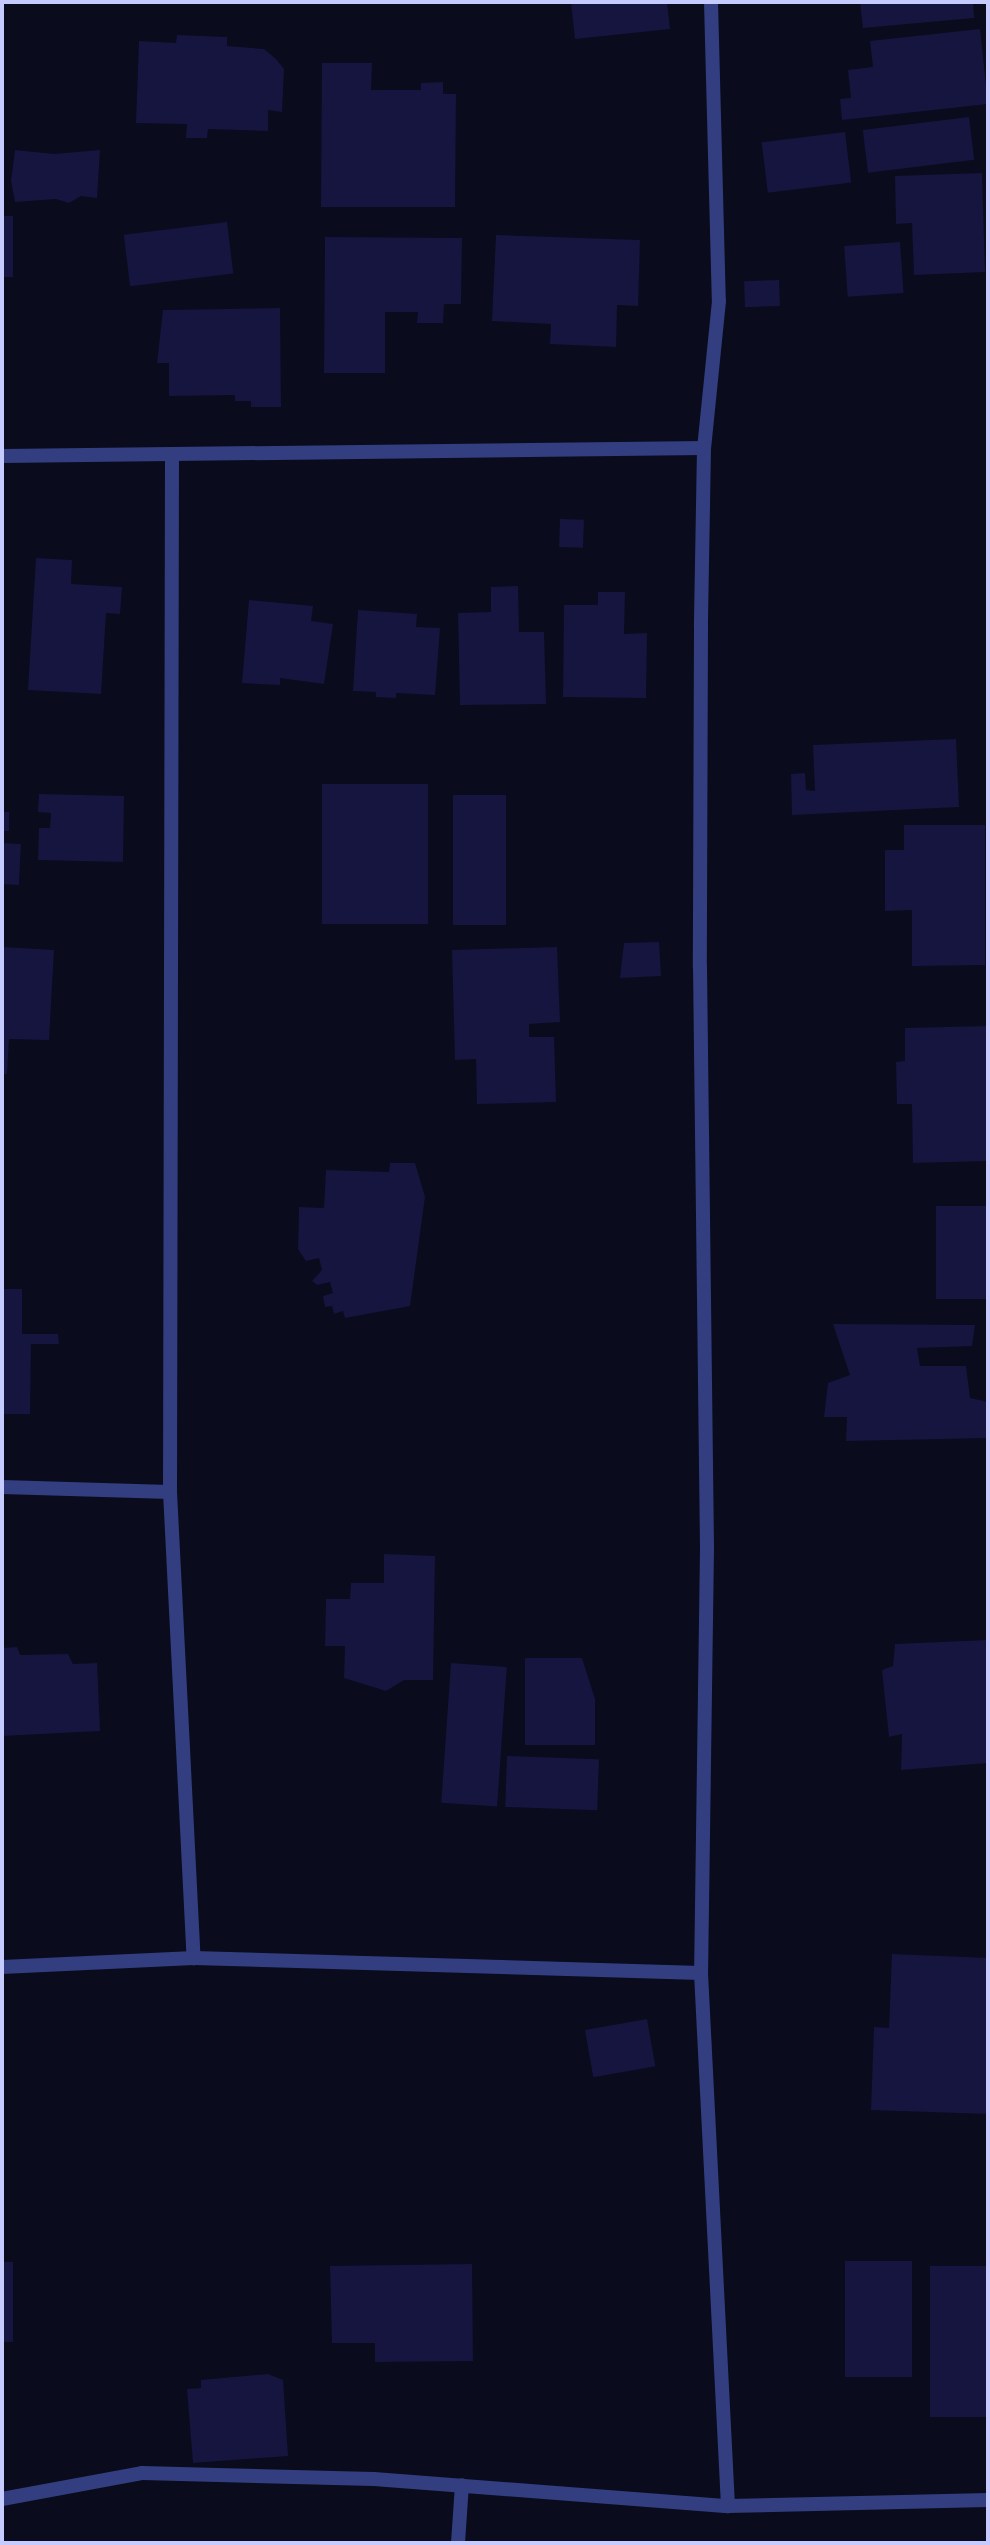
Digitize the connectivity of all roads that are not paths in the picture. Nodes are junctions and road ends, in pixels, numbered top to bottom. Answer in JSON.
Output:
{"nodes":[{"id":1,"x":711,"y":2,"type":"edge"},
{"id":2,"x":704,"y":448,"type":"junction"},
{"id":3,"x":172,"y":454,"type":"junction"},
{"id":4,"x":2,"y":456,"type":"edge"},
{"id":5,"x":2,"y":1487,"type":"edge"},
{"id":6,"x":170,"y":1492,"type":"junction"},
{"id":7,"x":194,"y":1958,"type":"junction"},
{"id":8,"x":2,"y":1967,"type":"edge"},
{"id":9,"x":701,"y":1973,"type":"junction"},
{"id":10,"x":461,"y":2484,"type":"junction"},
{"id":11,"x":2,"y":2499,"type":"edge"},
{"id":12,"x":988,"y":2500,"type":"edge"},
{"id":13,"x":728,"y":2507,"type":"junction"},
{"id":14,"x":458,"y":2543,"type":"edge"}],
"edges":[{"from":1,"to":2,"type":"street"},
{"from":2,"to":3,"type":"street"},
{"from":2,"to":9,"type":"street"},
{"from":3,"to":4,"type":"street"},
{"from":3,"to":6,"type":"street"},
{"from":5,"to":6,"type":"street"},
{"from":6,"to":7,"type":"street"},
{"from":7,"to":8,"type":"street"},
{"from":7,"to":9,"type":"street"},
{"from":9,"to":13,"type":"street"},
{"from":10,"to":11,"type":"street"},
{"from":10,"to":13,"type":"street"},
{"from":10,"to":14,"type":"street"},
{"from":12,"to":13,"type":"street"}]}
